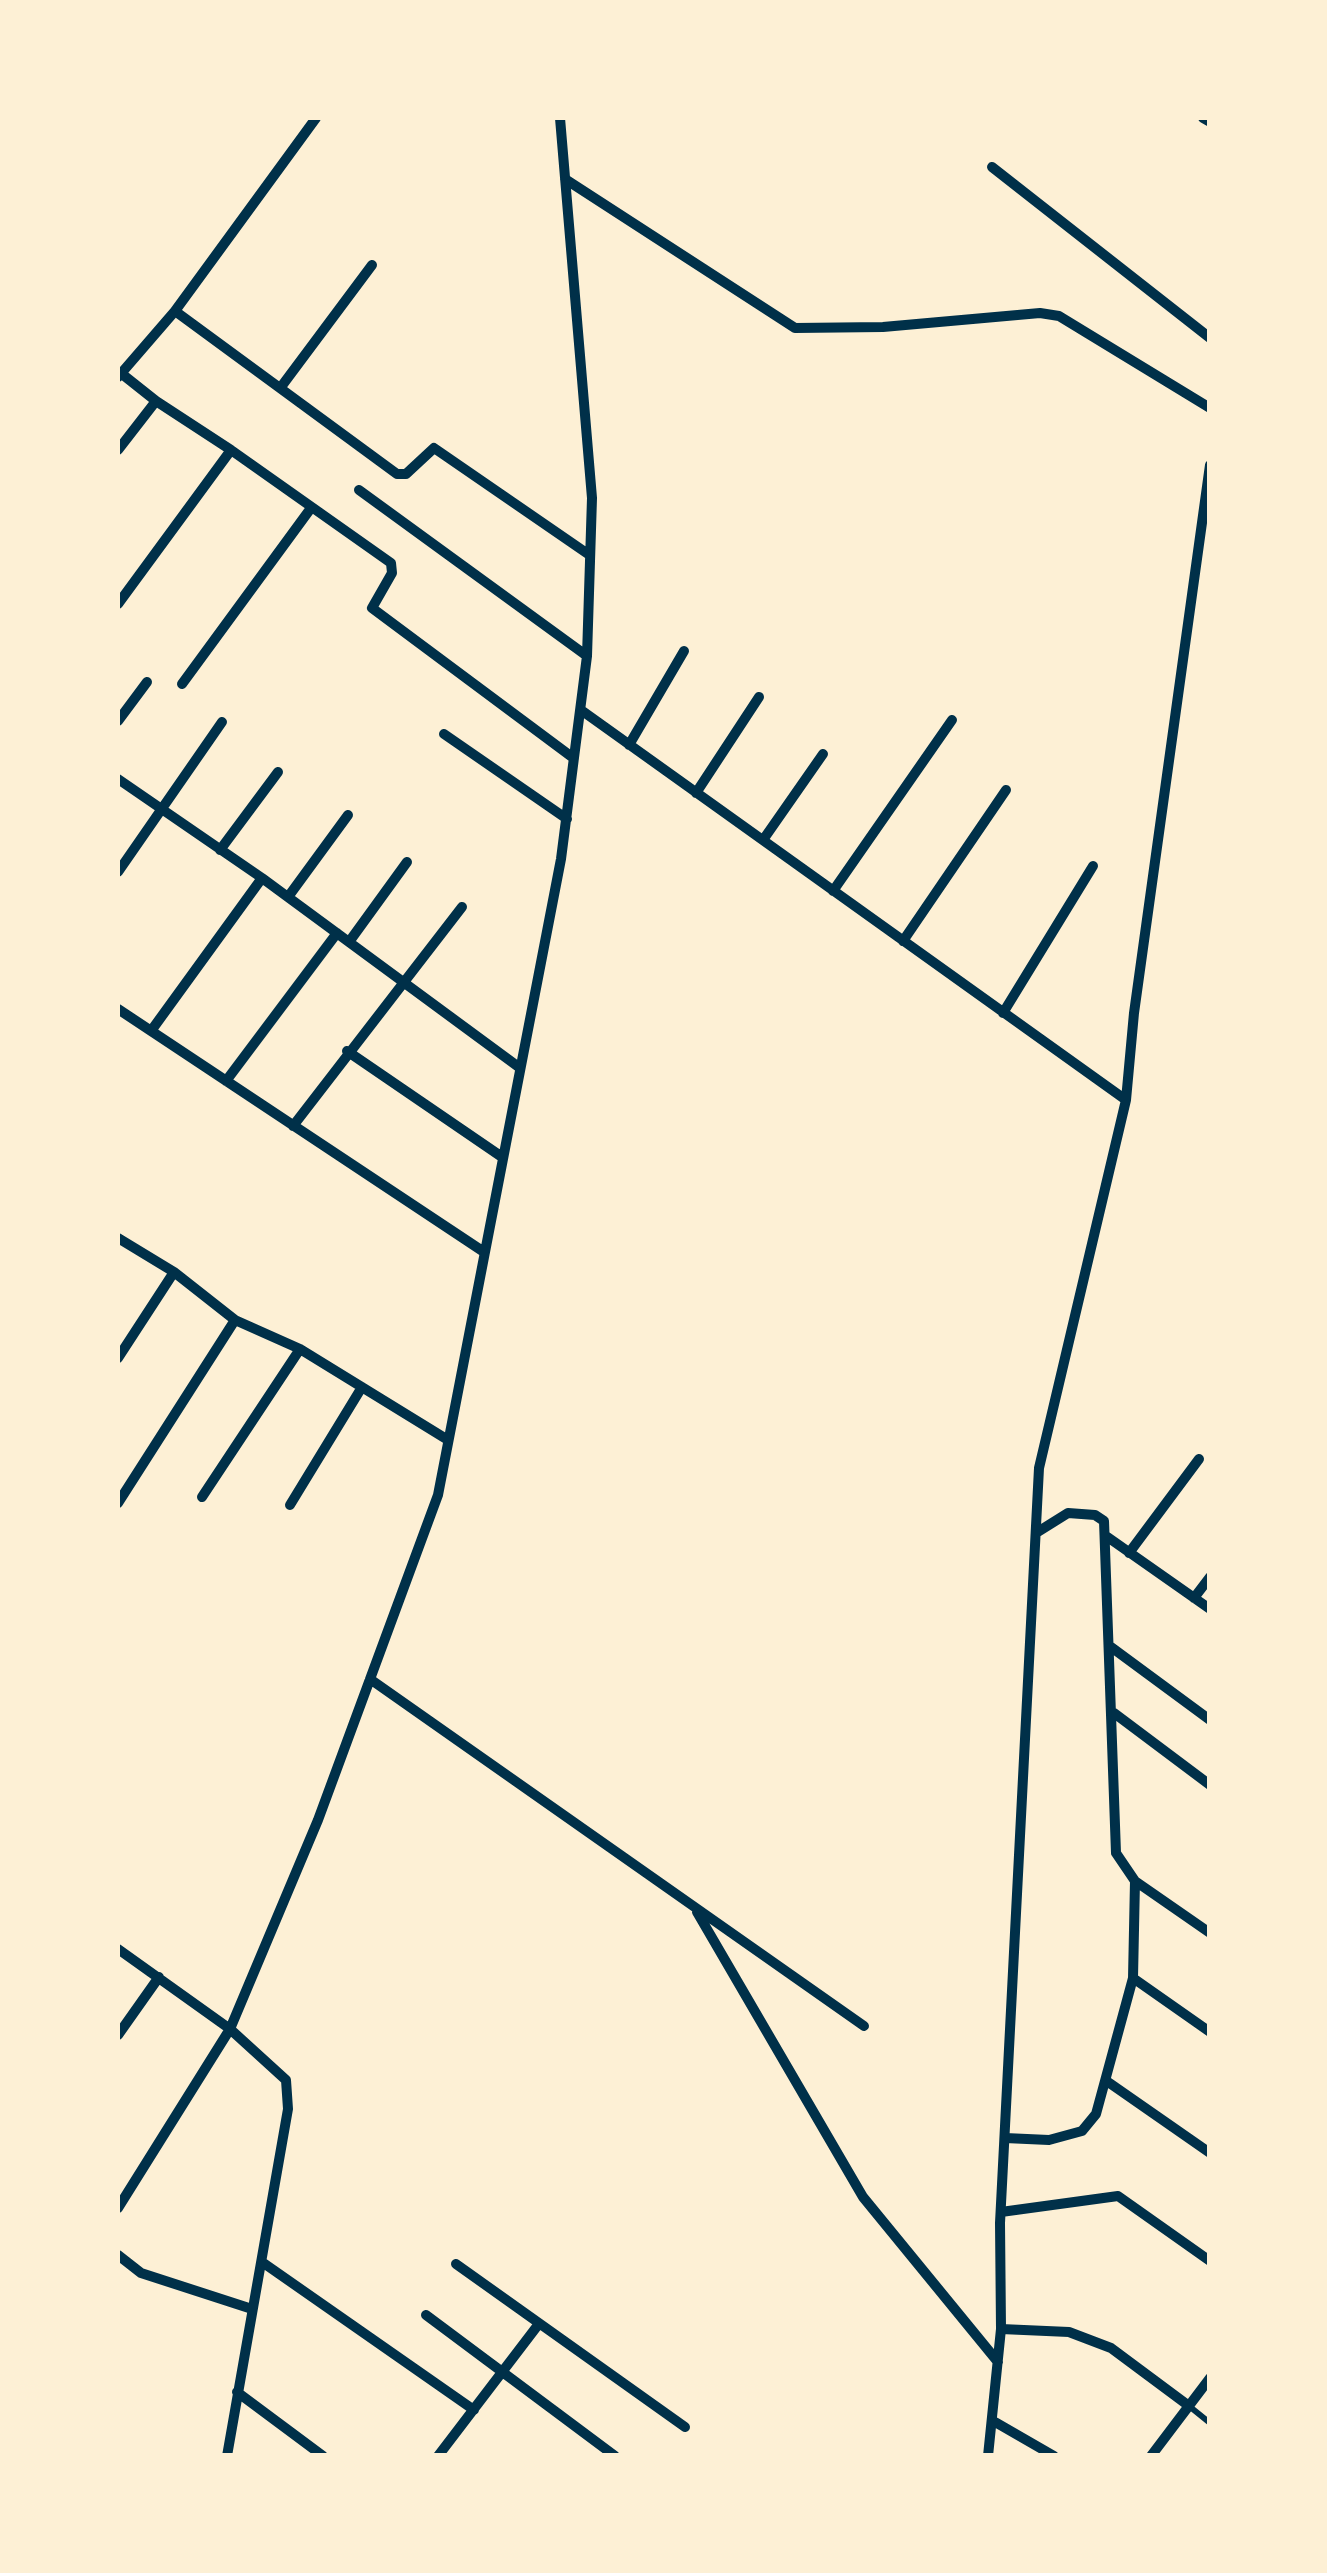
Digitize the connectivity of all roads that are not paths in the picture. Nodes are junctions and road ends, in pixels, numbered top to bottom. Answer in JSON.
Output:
{"nodes":[{"id":1,"x":316,"y":118,"type":"edge"},
{"id":2,"x":560,"y":118,"type":"edge"},
{"id":3,"x":1203,"y":118,"type":"edge"},
{"id":4,"x":1210,"y":122,"type":"edge"},
{"id":5,"x":992,"y":166,"type":"dead end"},
{"id":6,"x":565,"y":179,"type":"junction"},
{"id":7,"x":372,"y":265,"type":"dead end"},
{"id":8,"x":174,"y":311,"type":"junction"},
{"id":9,"x":1210,"y":338,"type":"edge"},
{"id":10,"x":120,"y":375,"type":"edge"},
{"id":11,"x":281,"y":388,"type":"junction"},
{"id":12,"x":156,"y":401,"type":"junction"},
{"id":13,"x":1210,"y":408,"type":"edge"},
{"id":14,"x":118,"y":450,"type":"edge"},
{"id":15,"x":231,"y":450,"type":"junction"},
{"id":16,"x":1210,"y":465,"type":"edge"},
{"id":17,"x":359,"y":490,"type":"dead end"},
{"id":18,"x":311,"y":508,"type":"junction"},
{"id":19,"x":588,"y":554,"type":"junction"},
{"id":20,"x":118,"y":604,"type":"edge"},
{"id":21,"x":684,"y":651,"type":"dead end"},
{"id":22,"x":587,"y":656,"type":"junction"},
{"id":23,"x":147,"y":682,"type":"dead end"},
{"id":24,"x":182,"y":684,"type":"dead end"},
{"id":25,"x":759,"y":697,"type":"dead end"},
{"id":26,"x":581,"y":710,"type":"junction"},
{"id":27,"x":952,"y":720,"type":"dead end"},
{"id":28,"x":118,"y":721,"type":"edge"},
{"id":29,"x":222,"y":722,"type":"dead end"},
{"id":30,"x":444,"y":734,"type":"dead end"},
{"id":31,"x":629,"y":745,"type":"junction"},
{"id":32,"x":823,"y":754,"type":"dead end"},
{"id":33,"x":572,"y":757,"type":"junction"},
{"id":34,"x":278,"y":772,"type":"dead end"},
{"id":35,"x":118,"y":779,"type":"edge"},
{"id":36,"x":1006,"y":790,"type":"dead end"},
{"id":37,"x":696,"y":793,"type":"junction"},
{"id":38,"x":160,"y":811,"type":"junction"},
{"id":39,"x":348,"y":815,"type":"dead end"},
{"id":40,"x":567,"y":820,"type":"junction"},
{"id":41,"x":763,"y":840,"type":"junction"},
{"id":42,"x":220,"y":850,"type":"junction"},
{"id":43,"x":406,"y":862,"type":"dead end"},
{"id":44,"x":1093,"y":866,"type":"dead end"},
{"id":45,"x":118,"y":872,"type":"edge"},
{"id":46,"x":262,"y":878,"type":"junction"},
{"id":47,"x":834,"y":891,"type":"junction"},
{"id":48,"x":288,"y":896,"type":"junction"},
{"id":49,"x":462,"y":906,"type":"dead end"},
{"id":50,"x":337,"y":933,"type":"junction"},
{"id":51,"x":903,"y":941,"type":"junction"},
{"id":52,"x":349,"y":942,"type":"junction"},
{"id":53,"x":405,"y":983,"type":"junction"},
{"id":54,"x":118,"y":1009,"type":"edge"},
{"id":55,"x":1003,"y":1013,"type":"junction"},
{"id":56,"x":151,"y":1031,"type":"junction"},
{"id":57,"x":347,"y":1051,"type":"junction"},
{"id":58,"x":520,"y":1068,"type":"junction"},
{"id":59,"x":226,"y":1081,"type":"junction"},
{"id":60,"x":1126,"y":1100,"type":"junction"},
{"id":61,"x":293,"y":1126,"type":"junction"},
{"id":62,"x":502,"y":1157,"type":"junction"},
{"id":63,"x":118,"y":1238,"type":"edge"},
{"id":64,"x":484,"y":1252,"type":"junction"},
{"id":65,"x":174,"y":1272,"type":"junction"},
{"id":66,"x":236,"y":1320,"type":"junction"},
{"id":67,"x":300,"y":1350,"type":"junction"},
{"id":68,"x":118,"y":1358,"type":"edge"},
{"id":69,"x":362,"y":1387,"type":"junction"},
{"id":70,"x":448,"y":1440,"type":"junction"},
{"id":71,"x":1199,"y":1459,"type":"dead end"},
{"id":72,"x":202,"y":1498,"type":"dead end"},
{"id":73,"x":118,"y":1503,"type":"edge"},
{"id":74,"x":290,"y":1505,"type":"dead end"},
{"id":75,"x":1036,"y":1533,"type":"junction"},
{"id":76,"x":1106,"y":1536,"type":"junction"},
{"id":77,"x":1129,"y":1553,"type":"junction"},
{"id":78,"x":1210,"y":1577,"type":"edge"},
{"id":79,"x":1194,"y":1598,"type":"junction"},
{"id":80,"x":1210,"y":1609,"type":"edge"},
{"id":81,"x":1111,"y":1647,"type":"junction"},
{"id":82,"x":370,"y":1679,"type":"junction"},
{"id":83,"x":1114,"y":1713,"type":"junction"},
{"id":84,"x":1210,"y":1720,"type":"edge"},
{"id":85,"x":1210,"y":1785,"type":"edge"},
{"id":86,"x":1135,"y":1882,"type":"junction"},
{"id":87,"x":694,"y":1907,"type":"junction"},
{"id":88,"x":1210,"y":1933,"type":"edge"},
{"id":89,"x":118,"y":1950,"type":"edge"},
{"id":90,"x":159,"y":1978,"type":"junction"},
{"id":91,"x":1134,"y":1978,"type":"junction"},
{"id":92,"x":864,"y":2026,"type":"dead end"},
{"id":93,"x":230,"y":2029,"type":"junction"},
{"id":94,"x":1210,"y":2032,"type":"edge"},
{"id":95,"x":118,"y":2034,"type":"edge"},
{"id":96,"x":1108,"y":2082,"type":"junction"},
{"id":97,"x":1005,"y":2138,"type":"junction"},
{"id":98,"x":1210,"y":2153,"type":"edge"},
{"id":99,"x":118,"y":2208,"type":"edge"},
{"id":100,"x":1001,"y":2212,"type":"junction"},
{"id":101,"x":118,"y":2255,"type":"edge"},
{"id":102,"x":1210,"y":2261,"type":"edge"},
{"id":103,"x":262,"y":2262,"type":"junction"},
{"id":104,"x":456,"y":2264,"type":"dead end"},
{"id":105,"x":252,"y":2308,"type":"junction"},
{"id":106,"x":426,"y":2316,"type":"dead end"},
{"id":107,"x":538,"y":2325,"type":"junction"},
{"id":108,"x":1001,"y":2329,"type":"junction"},
{"id":109,"x":999,"y":2363,"type":"junction"},
{"id":110,"x":501,"y":2374,"type":"junction"},
{"id":111,"x":1210,"y":2378,"type":"edge"},
{"id":112,"x":237,"y":2392,"type":"junction"},
{"id":113,"x":1188,"y":2406,"type":"junction"},
{"id":114,"x":474,"y":2410,"type":"junction"},
{"id":115,"x":995,"y":2422,"type":"junction"},
{"id":116,"x":1210,"y":2423,"type":"edge"},
{"id":117,"x":685,"y":2427,"type":"dead end"},
{"id":118,"x":227,"y":2456,"type":"edge"},
{"id":119,"x":323,"y":2456,"type":"edge"},
{"id":120,"x":438,"y":2456,"type":"edge"},
{"id":121,"x":615,"y":2456,"type":"edge"},
{"id":122,"x":988,"y":2456,"type":"edge"},
{"id":123,"x":1054,"y":2456,"type":"edge"},
{"id":124,"x":1151,"y":2456,"type":"edge"}],
"edges":[{"from":1,"to":8,"type":"street"},
{"from":2,"to":6,"type":"street"},
{"from":3,"to":4,"type":"street"},
{"from":5,"to":9,"type":"street"},
{"from":6,"to":13,"type":"street"},
{"from":6,"to":19,"type":"street"},
{"from":7,"to":11,"type":"street"},
{"from":8,"to":10,"type":"street"},
{"from":8,"to":11,"type":"street"},
{"from":10,"to":12,"type":"street"},
{"from":11,"to":19,"type":"street"},
{"from":12,"to":14,"type":"street"},
{"from":12,"to":15,"type":"street"},
{"from":15,"to":18,"type":"street"},
{"from":15,"to":20,"type":"street"},
{"from":16,"to":60,"type":"street"},
{"from":17,"to":22,"type":"street"},
{"from":18,"to":24,"type":"street"},
{"from":18,"to":33,"type":"street"},
{"from":19,"to":22,"type":"street"},
{"from":21,"to":31,"type":"street"},
{"from":22,"to":26,"type":"street"},
{"from":23,"to":28,"type":"street"},
{"from":25,"to":37,"type":"street"},
{"from":26,"to":31,"type":"street"},
{"from":26,"to":33,"type":"street"},
{"from":27,"to":47,"type":"street"},
{"from":29,"to":38,"type":"street"},
{"from":30,"to":40,"type":"street"},
{"from":31,"to":37,"type":"street"},
{"from":32,"to":41,"type":"street"},
{"from":33,"to":40,"type":"street"},
{"from":34,"to":42,"type":"street"},
{"from":35,"to":38,"type":"street"},
{"from":36,"to":51,"type":"street"},
{"from":37,"to":41,"type":"street"},
{"from":38,"to":42,"type":"street"},
{"from":38,"to":45,"type":"street"},
{"from":39,"to":48,"type":"street"},
{"from":40,"to":58,"type":"street"},
{"from":41,"to":47,"type":"street"},
{"from":42,"to":46,"type":"street"},
{"from":43,"to":52,"type":"street"},
{"from":44,"to":55,"type":"street"},
{"from":46,"to":48,"type":"street"},
{"from":46,"to":56,"type":"street"},
{"from":47,"to":51,"type":"street"},
{"from":48,"to":50,"type":"street"},
{"from":49,"to":53,"type":"street"},
{"from":50,"to":52,"type":"street"},
{"from":50,"to":59,"type":"street"},
{"from":51,"to":55,"type":"street"},
{"from":52,"to":53,"type":"street"},
{"from":53,"to":57,"type":"street"},
{"from":53,"to":58,"type":"street"},
{"from":54,"to":56,"type":"street"},
{"from":55,"to":60,"type":"street"},
{"from":56,"to":59,"type":"street"},
{"from":57,"to":61,"type":"street"},
{"from":57,"to":62,"type":"street"},
{"from":58,"to":62,"type":"street"},
{"from":59,"to":61,"type":"street"},
{"from":60,"to":75,"type":"street"},
{"from":61,"to":64,"type":"street"},
{"from":62,"to":64,"type":"street"},
{"from":63,"to":65,"type":"street"},
{"from":64,"to":70,"type":"street"},
{"from":65,"to":66,"type":"street"},
{"from":65,"to":68,"type":"street"},
{"from":66,"to":67,"type":"street"},
{"from":66,"to":73,"type":"street"},
{"from":67,"to":69,"type":"street"},
{"from":67,"to":72,"type":"street"},
{"from":69,"to":70,"type":"street"},
{"from":69,"to":74,"type":"street"},
{"from":70,"to":82,"type":"street"},
{"from":71,"to":77,"type":"street"},
{"from":75,"to":76,"type":"street"},
{"from":75,"to":97,"type":"street"},
{"from":76,"to":77,"type":"street"},
{"from":76,"to":81,"type":"street"},
{"from":77,"to":79,"type":"street"},
{"from":78,"to":79,"type":"street"},
{"from":79,"to":80,"type":"street"},
{"from":81,"to":83,"type":"street"},
{"from":81,"to":84,"type":"street"},
{"from":82,"to":87,"type":"street"},
{"from":82,"to":93,"type":"street"},
{"from":83,"to":85,"type":"street"},
{"from":83,"to":86,"type":"street"},
{"from":86,"to":88,"type":"street"},
{"from":86,"to":91,"type":"street"},
{"from":87,"to":92,"type":"street"},
{"from":87,"to":109,"type":"street"},
{"from":89,"to":90,"type":"street"},
{"from":90,"to":93,"type":"street"},
{"from":90,"to":95,"type":"street"},
{"from":91,"to":94,"type":"street"},
{"from":91,"to":96,"type":"street"},
{"from":93,"to":99,"type":"street"},
{"from":93,"to":103,"type":"street"},
{"from":96,"to":97,"type":"street"},
{"from":96,"to":98,"type":"street"},
{"from":97,"to":100,"type":"street"},
{"from":100,"to":102,"type":"street"},
{"from":100,"to":108,"type":"street"},
{"from":101,"to":105,"type":"street"},
{"from":103,"to":105,"type":"street"},
{"from":103,"to":114,"type":"street"},
{"from":104,"to":107,"type":"street"},
{"from":105,"to":112,"type":"street"},
{"from":106,"to":110,"type":"street"},
{"from":107,"to":110,"type":"street"},
{"from":107,"to":117,"type":"street"},
{"from":108,"to":109,"type":"street"},
{"from":108,"to":113,"type":"street"},
{"from":109,"to":115,"type":"street"},
{"from":110,"to":114,"type":"street"},
{"from":110,"to":121,"type":"street"},
{"from":111,"to":113,"type":"street"},
{"from":112,"to":118,"type":"street"},
{"from":112,"to":119,"type":"street"},
{"from":113,"to":116,"type":"lane"},
{"from":113,"to":124,"type":"street"},
{"from":114,"to":120,"type":"street"},
{"from":115,"to":122,"type":"street"},
{"from":115,"to":123,"type":"street"}]}
